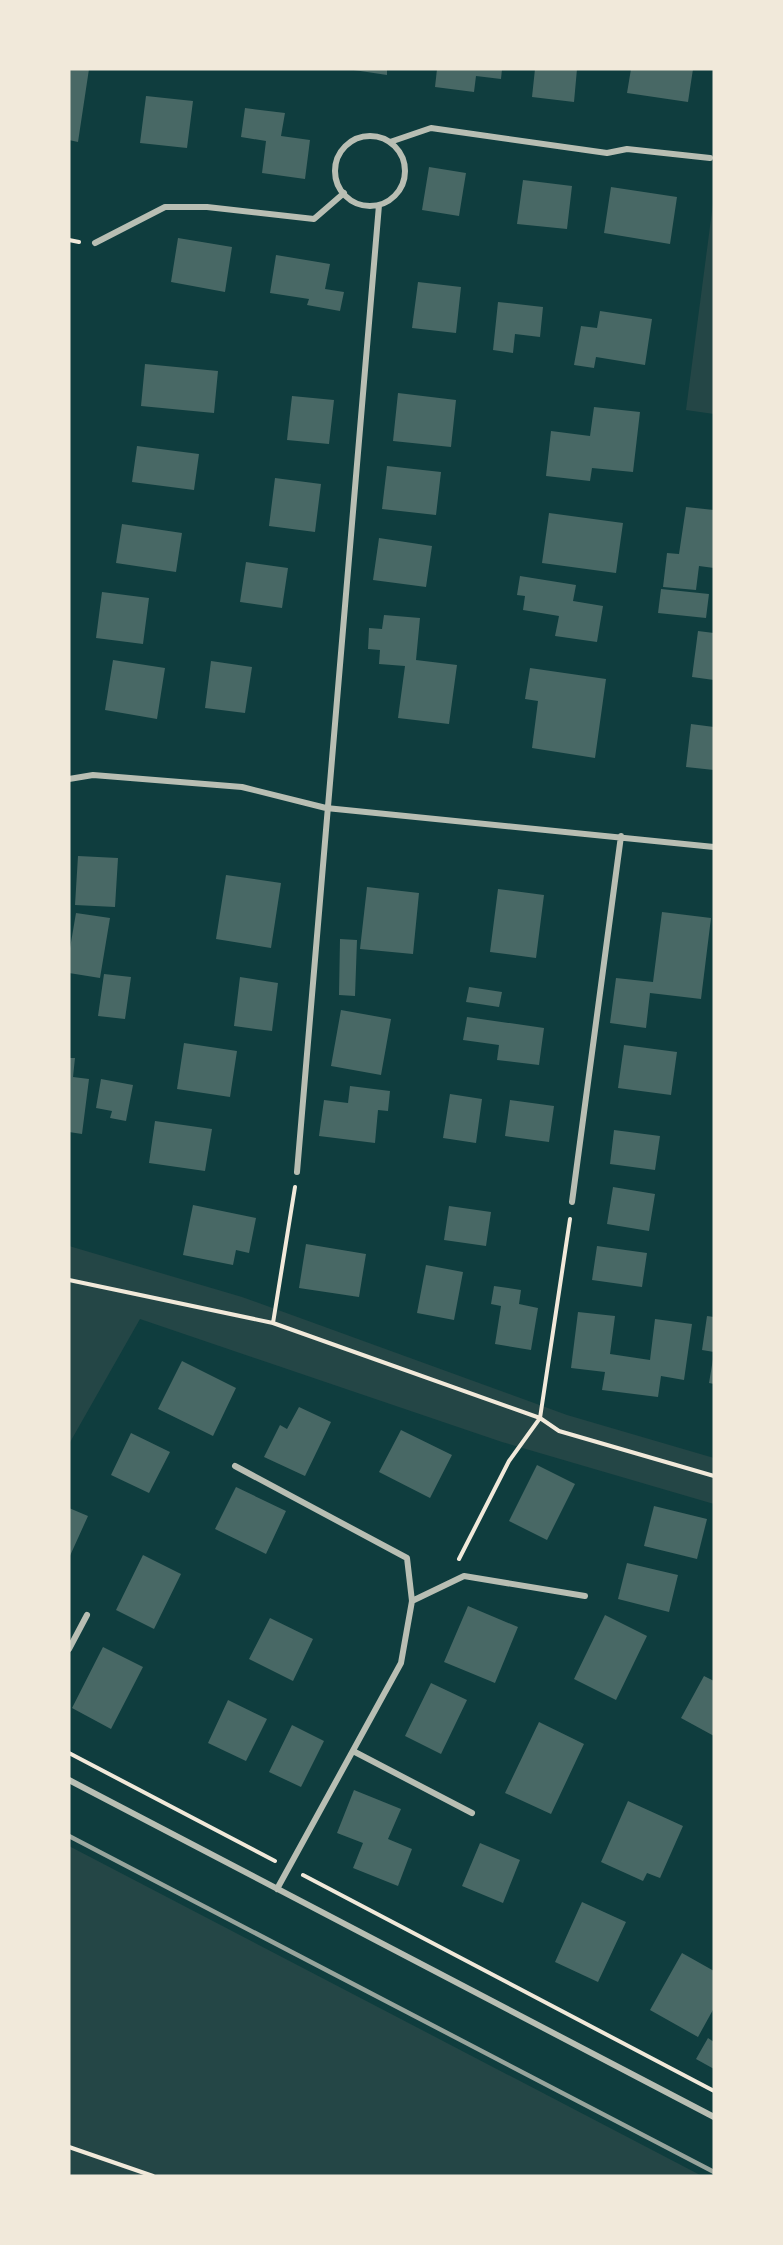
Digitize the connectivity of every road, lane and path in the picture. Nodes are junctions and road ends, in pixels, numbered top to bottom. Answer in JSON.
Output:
{"nodes":[{"id":1,"x":390,"y":142,"type":"junction"},
{"id":2,"x":710,"y":158,"type":"dead end"},
{"id":3,"x":344,"y":194,"type":"junction"},
{"id":4,"x":379,"y":205,"type":"junction"},
{"id":5,"x":95,"y":243,"type":"dead end"},
{"id":6,"x":69,"y":779,"type":"edge"},
{"id":7,"x":326,"y":808,"type":"junction"},
{"id":8,"x":621,"y":836,"type":"junction"},
{"id":9,"x":714,"y":847,"type":"edge"},
{"id":10,"x":297,"y":1172,"type":"joint"},
{"id":11,"x":572,"y":1202,"type":"joint"},
{"id":12,"x":69,"y":1280,"type":"edge"},
{"id":13,"x":273,"y":1323,"type":"junction"},
{"id":14,"x":540,"y":1418,"type":"junction"},
{"id":15,"x":235,"y":1466,"type":"dead end"},
{"id":16,"x":714,"y":1476,"type":"edge"},
{"id":17,"x":458,"y":1560,"type":"dead end"},
{"id":18,"x":585,"y":1596,"type":"dead end"},
{"id":19,"x":412,"y":1601,"type":"junction"},
{"id":20,"x":87,"y":1614,"type":"dead end"},
{"id":21,"x":69,"y":1649,"type":"edge"},
{"id":22,"x":353,"y":1751,"type":"junction"},
{"id":23,"x":69,"y":1754,"type":"edge"},
{"id":24,"x":69,"y":1780,"type":"edge"},
{"id":25,"x":472,"y":1812,"type":"dead end"},
{"id":26,"x":288,"y":1868,"type":"junction"},
{"id":27,"x":277,"y":1889,"type":"junction"},
{"id":28,"x":714,"y":2091,"type":"edge"},
{"id":29,"x":714,"y":2117,"type":"edge"},
{"id":30,"x":69,"y":2147,"type":"edge"},
{"id":31,"x":153,"y":2176,"type":"edge"}],
"edges":[{"from":1,"to":2,"type":"street"},
{"from":1,"to":3,"type":"street"},
{"from":1,"to":4,"type":"street"},
{"from":3,"to":4,"type":"street"},
{"from":3,"to":5,"type":"street"},
{"from":4,"to":7,"type":"street"},
{"from":6,"to":7,"type":"street"},
{"from":7,"to":8,"type":"street"},
{"from":7,"to":10,"type":"street"},
{"from":8,"to":9,"type":"street"},
{"from":8,"to":11,"type":"street"},
{"from":10,"to":13,"type":"path"},
{"from":11,"to":14,"type":"path"},
{"from":12,"to":13,"type":"path"},
{"from":13,"to":14,"type":"path"},
{"from":14,"to":16,"type":"path"},
{"from":14,"to":17,"type":"path"},
{"from":15,"to":19,"type":"street"},
{"from":18,"to":19,"type":"street"},
{"from":19,"to":22,"type":"street"},
{"from":20,"to":21,"type":"street"},
{"from":22,"to":25,"type":"street"},
{"from":22,"to":26,"type":"street"},
{"from":23,"to":26,"type":"path"},
{"from":24,"to":27,"type":"street"},
{"from":26,"to":27,"type":"street"},
{"from":26,"to":28,"type":"path"},
{"from":27,"to":29,"type":"street"},
{"from":30,"to":31,"type":"path"}]}
